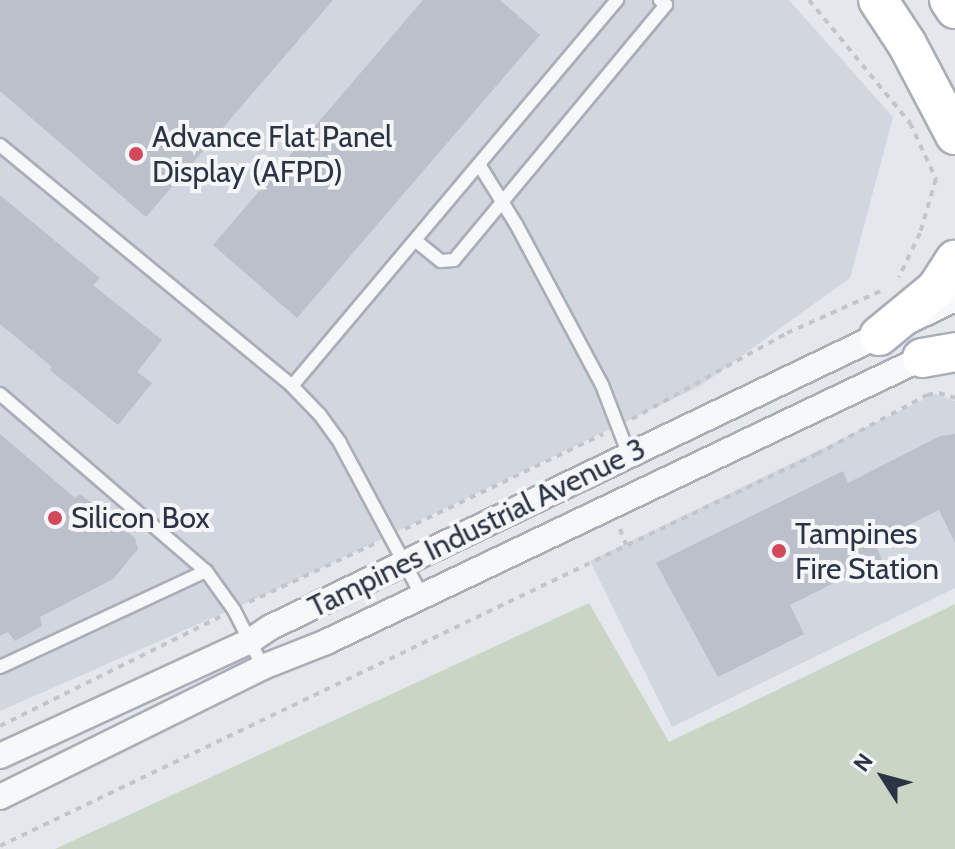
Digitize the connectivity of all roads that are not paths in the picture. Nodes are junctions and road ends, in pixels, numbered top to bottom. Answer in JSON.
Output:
{"nodes":[{"id":1,"x":617,"y":0,"type":"edge"},
{"id":2,"x":878,"y":0,"type":"edge"},
{"id":3,"x":949,"y":0,"type":"edge"},
{"id":4,"x":663,"y":3,"type":"edge"},
{"id":5,"x":955,"y":9,"type":"edge"},
{"id":6,"x":955,"y":135,"type":"edge"},
{"id":7,"x":0,"y":145,"type":"edge"},
{"id":8,"x":480,"y":166,"type":"junction"},
{"id":9,"x":504,"y":204,"type":"junction"},
{"id":10,"x":416,"y":241,"type":"junction"},
{"id":11,"x":955,"y":260,"type":"edge"},
{"id":12,"x":955,"y":299,"type":"edge"},
{"id":13,"x":879,"y":336,"type":"junction"},
{"id":14,"x":944,"y":351,"type":"edge"},
{"id":15,"x":292,"y":386,"type":"junction"},
{"id":16,"x":0,"y":394,"type":"edge"},
{"id":17,"x":629,"y":455,"type":"junction"},
{"id":18,"x":406,"y":562,"type":"junction"},
{"id":19,"x":206,"y":571,"type":"junction"},
{"id":20,"x":422,"y":596,"type":"junction"},
{"id":21,"x":250,"y":641,"type":"junction"},
{"id":22,"x":0,"y":667,"type":"edge"},
{"id":23,"x":263,"y":667,"type":"junction"},
{"id":24,"x":0,"y":756,"type":"edge"},
{"id":25,"x":0,"y":797,"type":"edge"}],
"edges":[{"from":1,"to":8,"type":"lane"},
{"from":2,"to":6,"type":"main road"},
{"from":3,"to":5,"type":"main road"},
{"from":4,"to":9,"type":"lane"},
{"from":7,"to":15,"type":"lane"},
{"from":8,"to":9,"type":"lane"},
{"from":8,"to":10,"type":"lane"},
{"from":9,"to":10,"type":"lane"},
{"from":9,"to":17,"type":"lane"},
{"from":10,"to":15,"type":"lane"},
{"from":11,"to":13,"type":"main road"},
{"from":12,"to":13,"type":"street","name":"Tampines Industrial Avenue 3"},
{"from":13,"to":17,"type":"street","name":"Tampines Industrial Avenue 3"},
{"from":14,"to":20,"type":"street","name":"Tampines Industrial Avenue 3"},
{"from":15,"to":18,"type":"lane"},
{"from":16,"to":19,"type":"lane"},
{"from":17,"to":18,"type":"street","name":"Tampines Industrial Avenue 3"},
{"from":18,"to":20,"type":"lane"},
{"from":18,"to":21,"type":"street","name":"Tampines Industrial Avenue 3"},
{"from":19,"to":21,"type":"lane"},
{"from":19,"to":22,"type":"lane"},
{"from":20,"to":23,"type":"street","name":"Tampines Industrial Avenue 3"},
{"from":21,"to":23,"type":"lane"},
{"from":21,"to":24,"type":"street","name":"Tampines Industrial Avenue 3"},
{"from":23,"to":25,"type":"street","name":"Tampines Industrial Avenue 3"}]}
